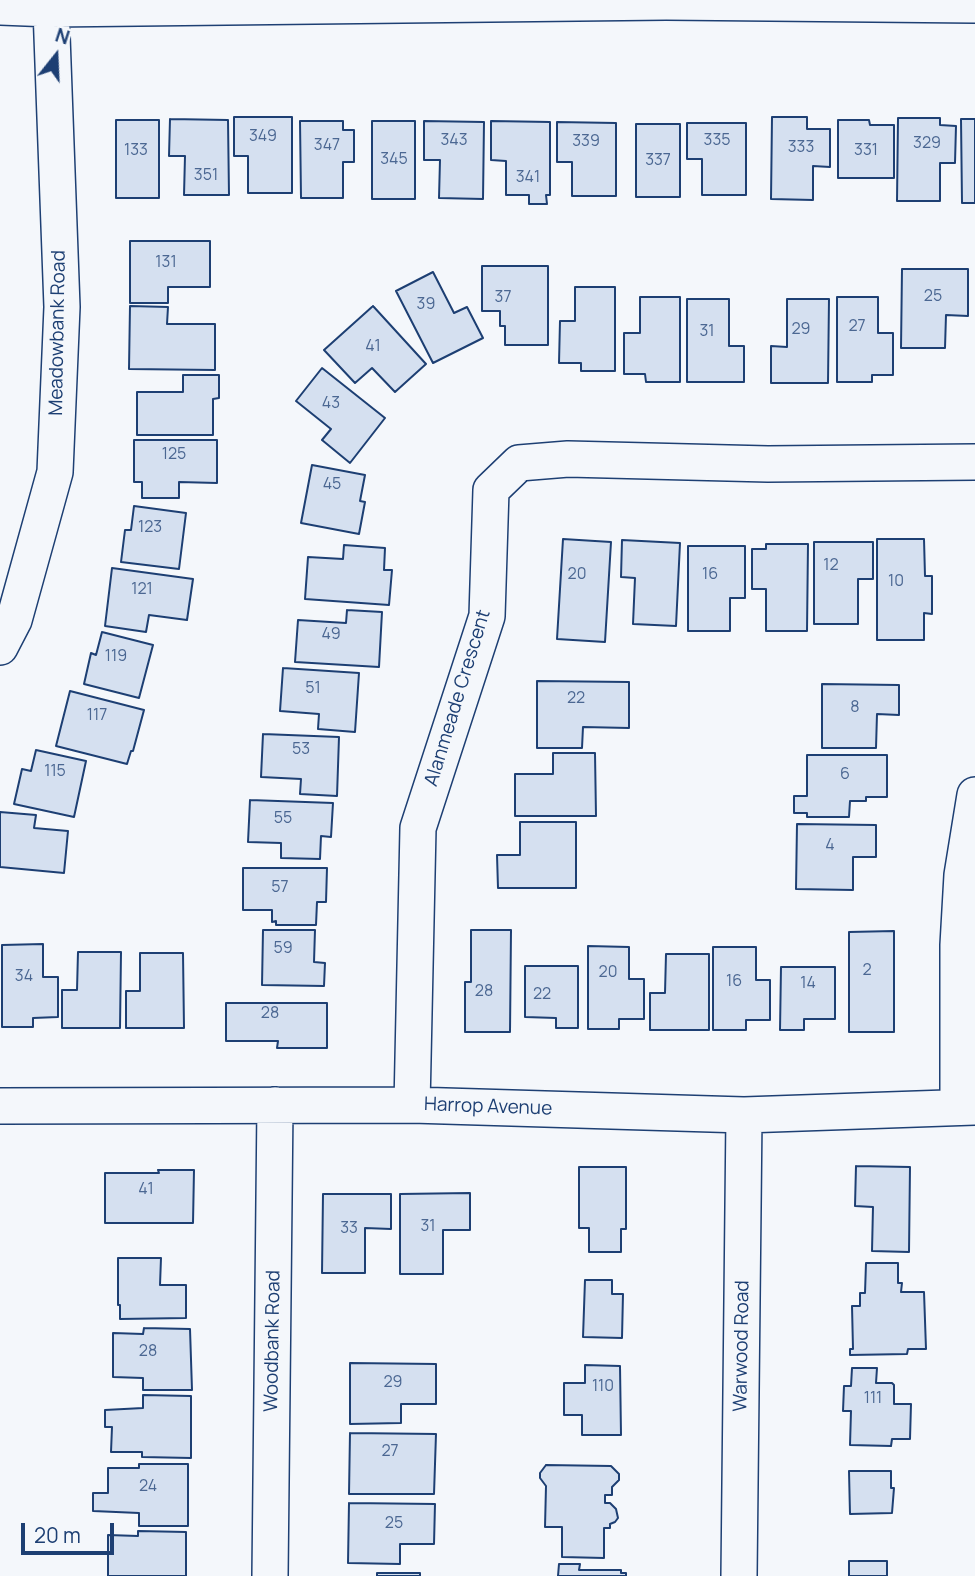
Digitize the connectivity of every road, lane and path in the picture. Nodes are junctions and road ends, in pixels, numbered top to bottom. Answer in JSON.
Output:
{"nodes":[{"id":1,"x":975,"y":5,"type":"edge"},
{"id":2,"x":0,"y":7,"type":"edge"},
{"id":3,"x":51,"y":9,"type":"junction"},
{"id":4,"x":975,"y":462,"type":"edge"},
{"id":5,"x":0,"y":647,"type":"edge"},
{"id":6,"x":975,"y":794,"type":"edge"},
{"id":7,"x":275,"y":1105,"type":"junction"},
{"id":8,"x":412,"y":1105,"type":"junction"},
{"id":9,"x":0,"y":1106,"type":"edge"},
{"id":10,"x":967,"y":1106,"type":"edge"},
{"id":11,"x":744,"y":1115,"type":"junction"},
{"id":12,"x":270,"y":1576,"type":"edge"},
{"id":13,"x":739,"y":1576,"type":"edge"}],
"edges":[{"from":1,"to":3,"type":"street"},
{"from":2,"to":3,"type":"street"},
{"from":3,"to":5,"type":"street","name":"Meadowbank Road"},
{"from":4,"to":8,"type":"street","name":"Alanmeade Crescent"},
{"from":6,"to":10,"type":"street"},
{"from":7,"to":8,"type":"street","name":"Harrop Avenue"},
{"from":7,"to":9,"type":"street","name":"Harrop Avenue"},
{"from":7,"to":12,"type":"street","name":"Woodbank Road"},
{"from":8,"to":11,"type":"street","name":"Harrop Avenue"},
{"from":10,"to":11,"type":"street","name":"Harrop Avenue"},
{"from":11,"to":13,"type":"street","name":"Warwood Road"}]}
